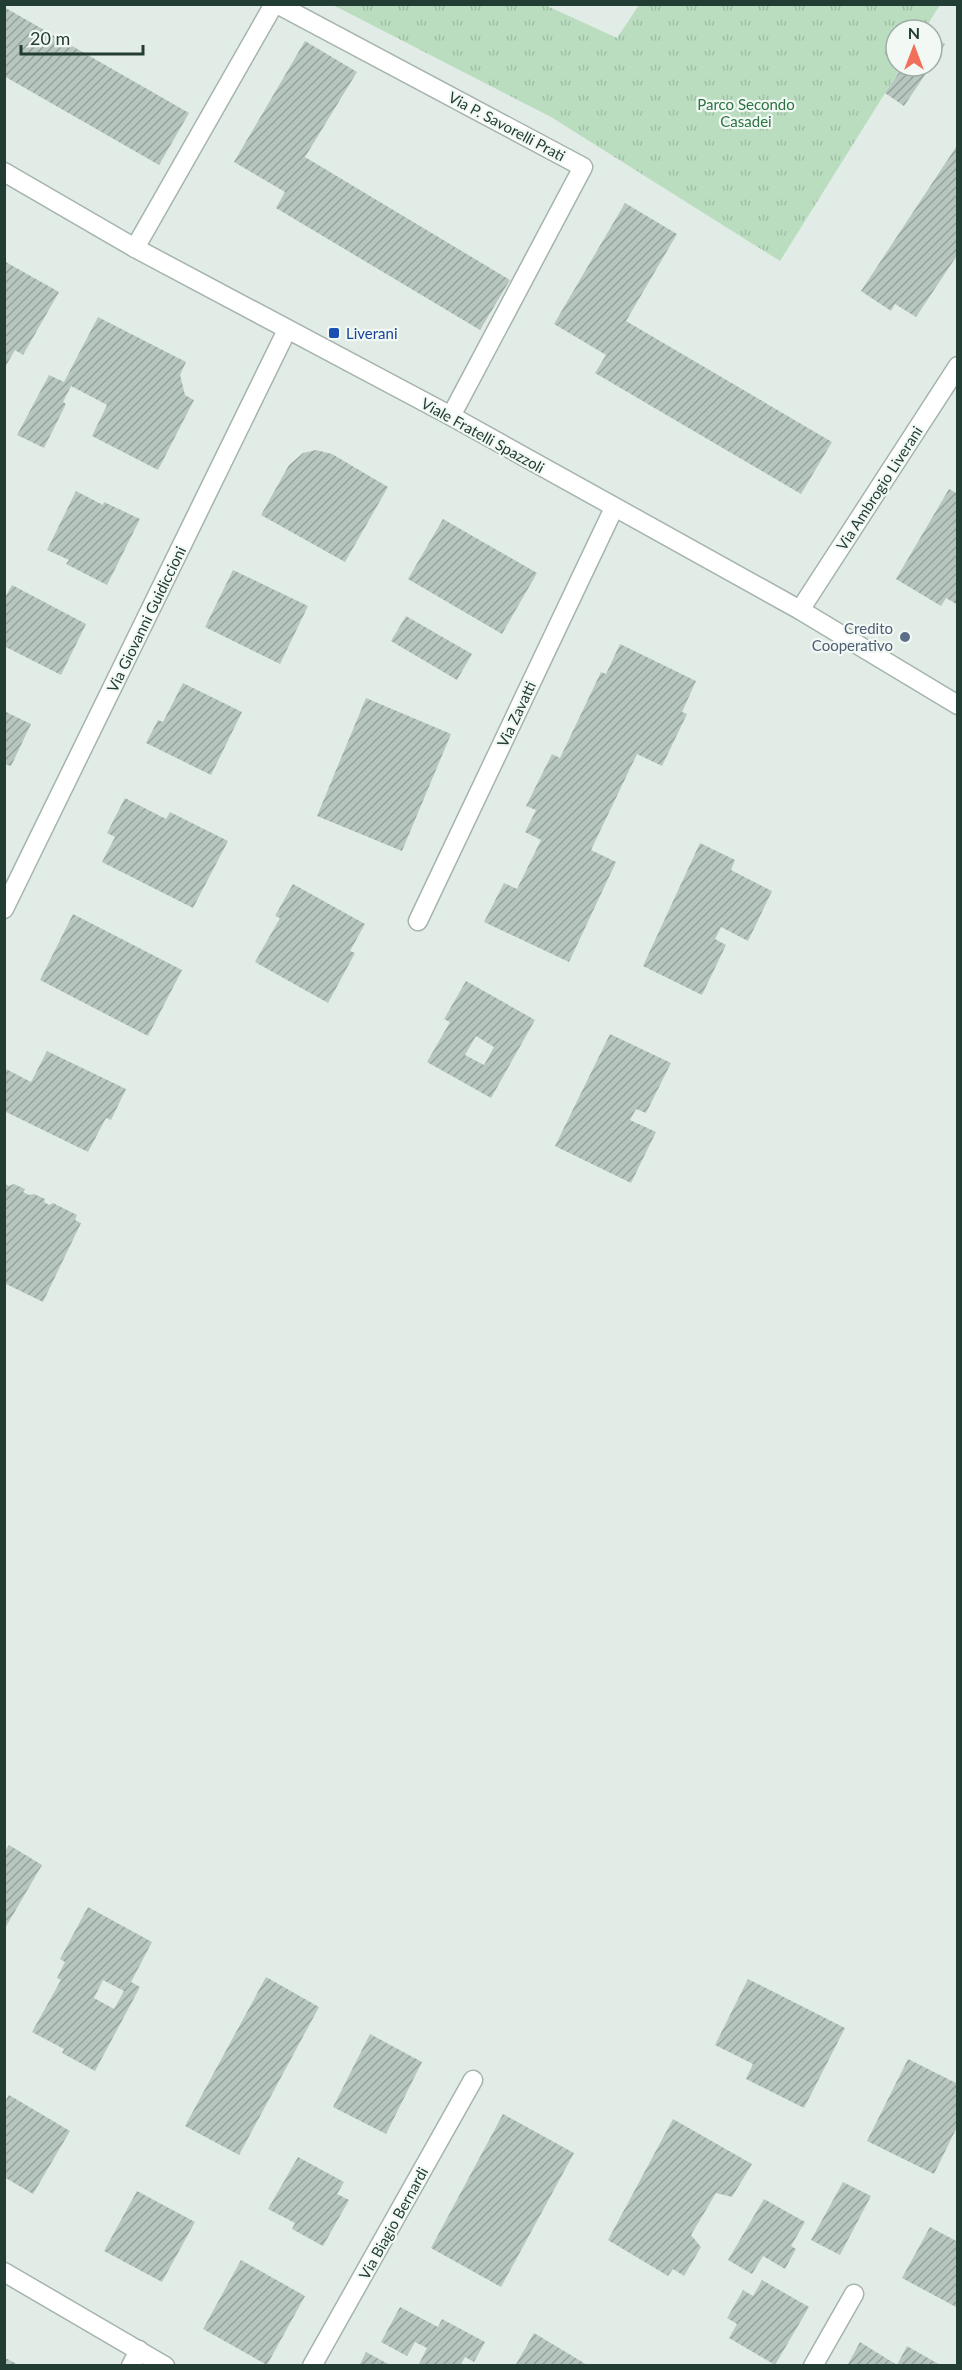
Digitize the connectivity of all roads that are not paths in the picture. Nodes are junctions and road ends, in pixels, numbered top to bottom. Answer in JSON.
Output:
{"nodes":[{"id":1,"x":276,"y":4,"type":"edge"},
{"id":2,"x":4,"y":171,"type":"edge"},
{"id":3,"x":135,"y":249,"type":"junction"},
{"id":4,"x":287,"y":330,"type":"junction"},
{"id":5,"x":957,"y":366,"type":"edge"},
{"id":6,"x":451,"y":416,"type":"junction"},
{"id":7,"x":614,"y":508,"type":"junction"},
{"id":8,"x":800,"y":610,"type":"junction"},
{"id":9,"x":957,"y":705,"type":"edge"},
{"id":10,"x":4,"y":909,"type":"edge"},
{"id":11,"x":418,"y":921,"type":"dead end"},
{"id":12,"x":473,"y":2080,"type":"dead end"},
{"id":13,"x":4,"y":2272,"type":"edge"},
{"id":14,"x":854,"y":2294,"type":"dead end"},
{"id":15,"x":135,"y":2358,"type":"edge"},
{"id":16,"x":165,"y":2366,"type":"edge"},
{"id":17,"x":312,"y":2366,"type":"edge"},
{"id":18,"x":813,"y":2366,"type":"edge"}],
"edges":[{"from":1,"to":3,"type":"street","name":"Via P. Savorelli Prati"},
{"from":1,"to":6,"type":"street","name":"Via P. Savorelli Prati"},
{"from":2,"to":3,"type":"street","name":"Viale Fratelli Spazzoli"},
{"from":3,"to":4,"type":"street","name":"Viale Fratelli Spazzoli"},
{"from":4,"to":6,"type":"street","name":"Viale Fratelli Spazzoli"},
{"from":4,"to":10,"type":"street","name":"Via Giovanni Guidiccioni"},
{"from":5,"to":8,"type":"street","name":"Via Ambrogio Liverani"},
{"from":6,"to":7,"type":"street","name":"Viale Fratelli Spazzoli"},
{"from":7,"to":8,"type":"street","name":"Viale Fratelli Spazzoli"},
{"from":7,"to":11,"type":"street","name":"Via Zavatti"},
{"from":8,"to":9,"type":"street","name":"Viale Fratelli Spazzoli"},
{"from":12,"to":17,"type":"street","name":"Via Biagio Bernardi"},
{"from":13,"to":15,"type":"street"},
{"from":14,"to":18,"type":"street"},
{"from":15,"to":16,"type":"street"}]}
